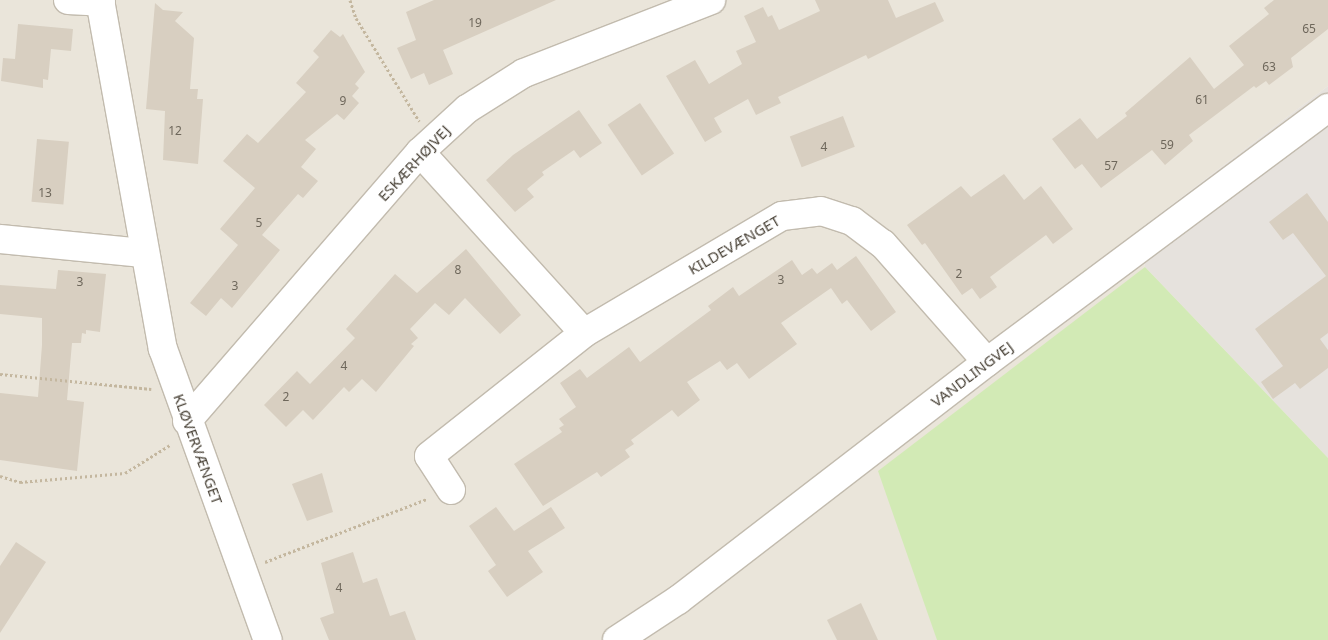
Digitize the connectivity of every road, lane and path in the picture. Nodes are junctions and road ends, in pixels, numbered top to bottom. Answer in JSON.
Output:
{"nodes":[{"id":1,"x":68,"y":0,"type":"edge"},
{"id":2,"x":350,"y":0,"type":"edge"},
{"id":3,"x":711,"y":0,"type":"edge"},
{"id":4,"x":101,"y":1,"type":"edge"},
{"id":5,"x":1328,"y":108,"type":"edge"},
{"id":6,"x":426,"y":146,"type":"junction"},
{"id":7,"x":0,"y":239,"type":"edge"},
{"id":8,"x":144,"y":253,"type":"junction"},
{"id":9,"x":584,"y":333,"type":"junction"},
{"id":10,"x":987,"y":362,"type":"junction"},
{"id":11,"x":0,"y":374,"type":"edge"},
{"id":12,"x":176,"y":390,"type":"junction"},
{"id":13,"x":189,"y":426,"type":"junction"},
{"id":14,"x":0,"y":476,"type":"edge"},
{"id":15,"x":451,"y":490,"type":"joint"},
{"id":16,"x":243,"y":570,"type":"junction"},
{"id":17,"x":268,"y":640,"type":"edge"},
{"id":18,"x":617,"y":640,"type":"edge"}],
"edges":[{"from":1,"to":4,"type":"street","name":"KLØVERVÆNGET"},
{"from":2,"to":6,"type":"path"},
{"from":3,"to":6,"type":"street","name":"ESKÆRHØJVEJ"},
{"from":4,"to":8,"type":"street","name":"KLØVERVÆNGET"},
{"from":5,"to":10,"type":"street","name":"VANDLINGVEJ"},
{"from":6,"to":9,"type":"street"},
{"from":6,"to":13,"type":"street","name":"ESKÆRHØJVEJ"},
{"from":7,"to":8,"type":"street"},
{"from":8,"to":12,"type":"street","name":"KLØVERVÆNGET"},
{"from":9,"to":10,"type":"street","name":"KILDEVÆNGET"},
{"from":9,"to":15,"type":"street","name":"KILDEVÆNGET"},
{"from":10,"to":18,"type":"street","name":"VANDLINGVEJ"},
{"from":11,"to":12,"type":"path"},
{"from":12,"to":13,"type":"street","name":"KLØVERVÆNGET"},
{"from":13,"to":14,"type":"path"},
{"from":13,"to":16,"type":"street","name":"KLØVERVÆNGET"},
{"from":15,"to":16,"type":"path"},
{"from":16,"to":17,"type":"street","name":"KLØVERVÆNGET"}]}
